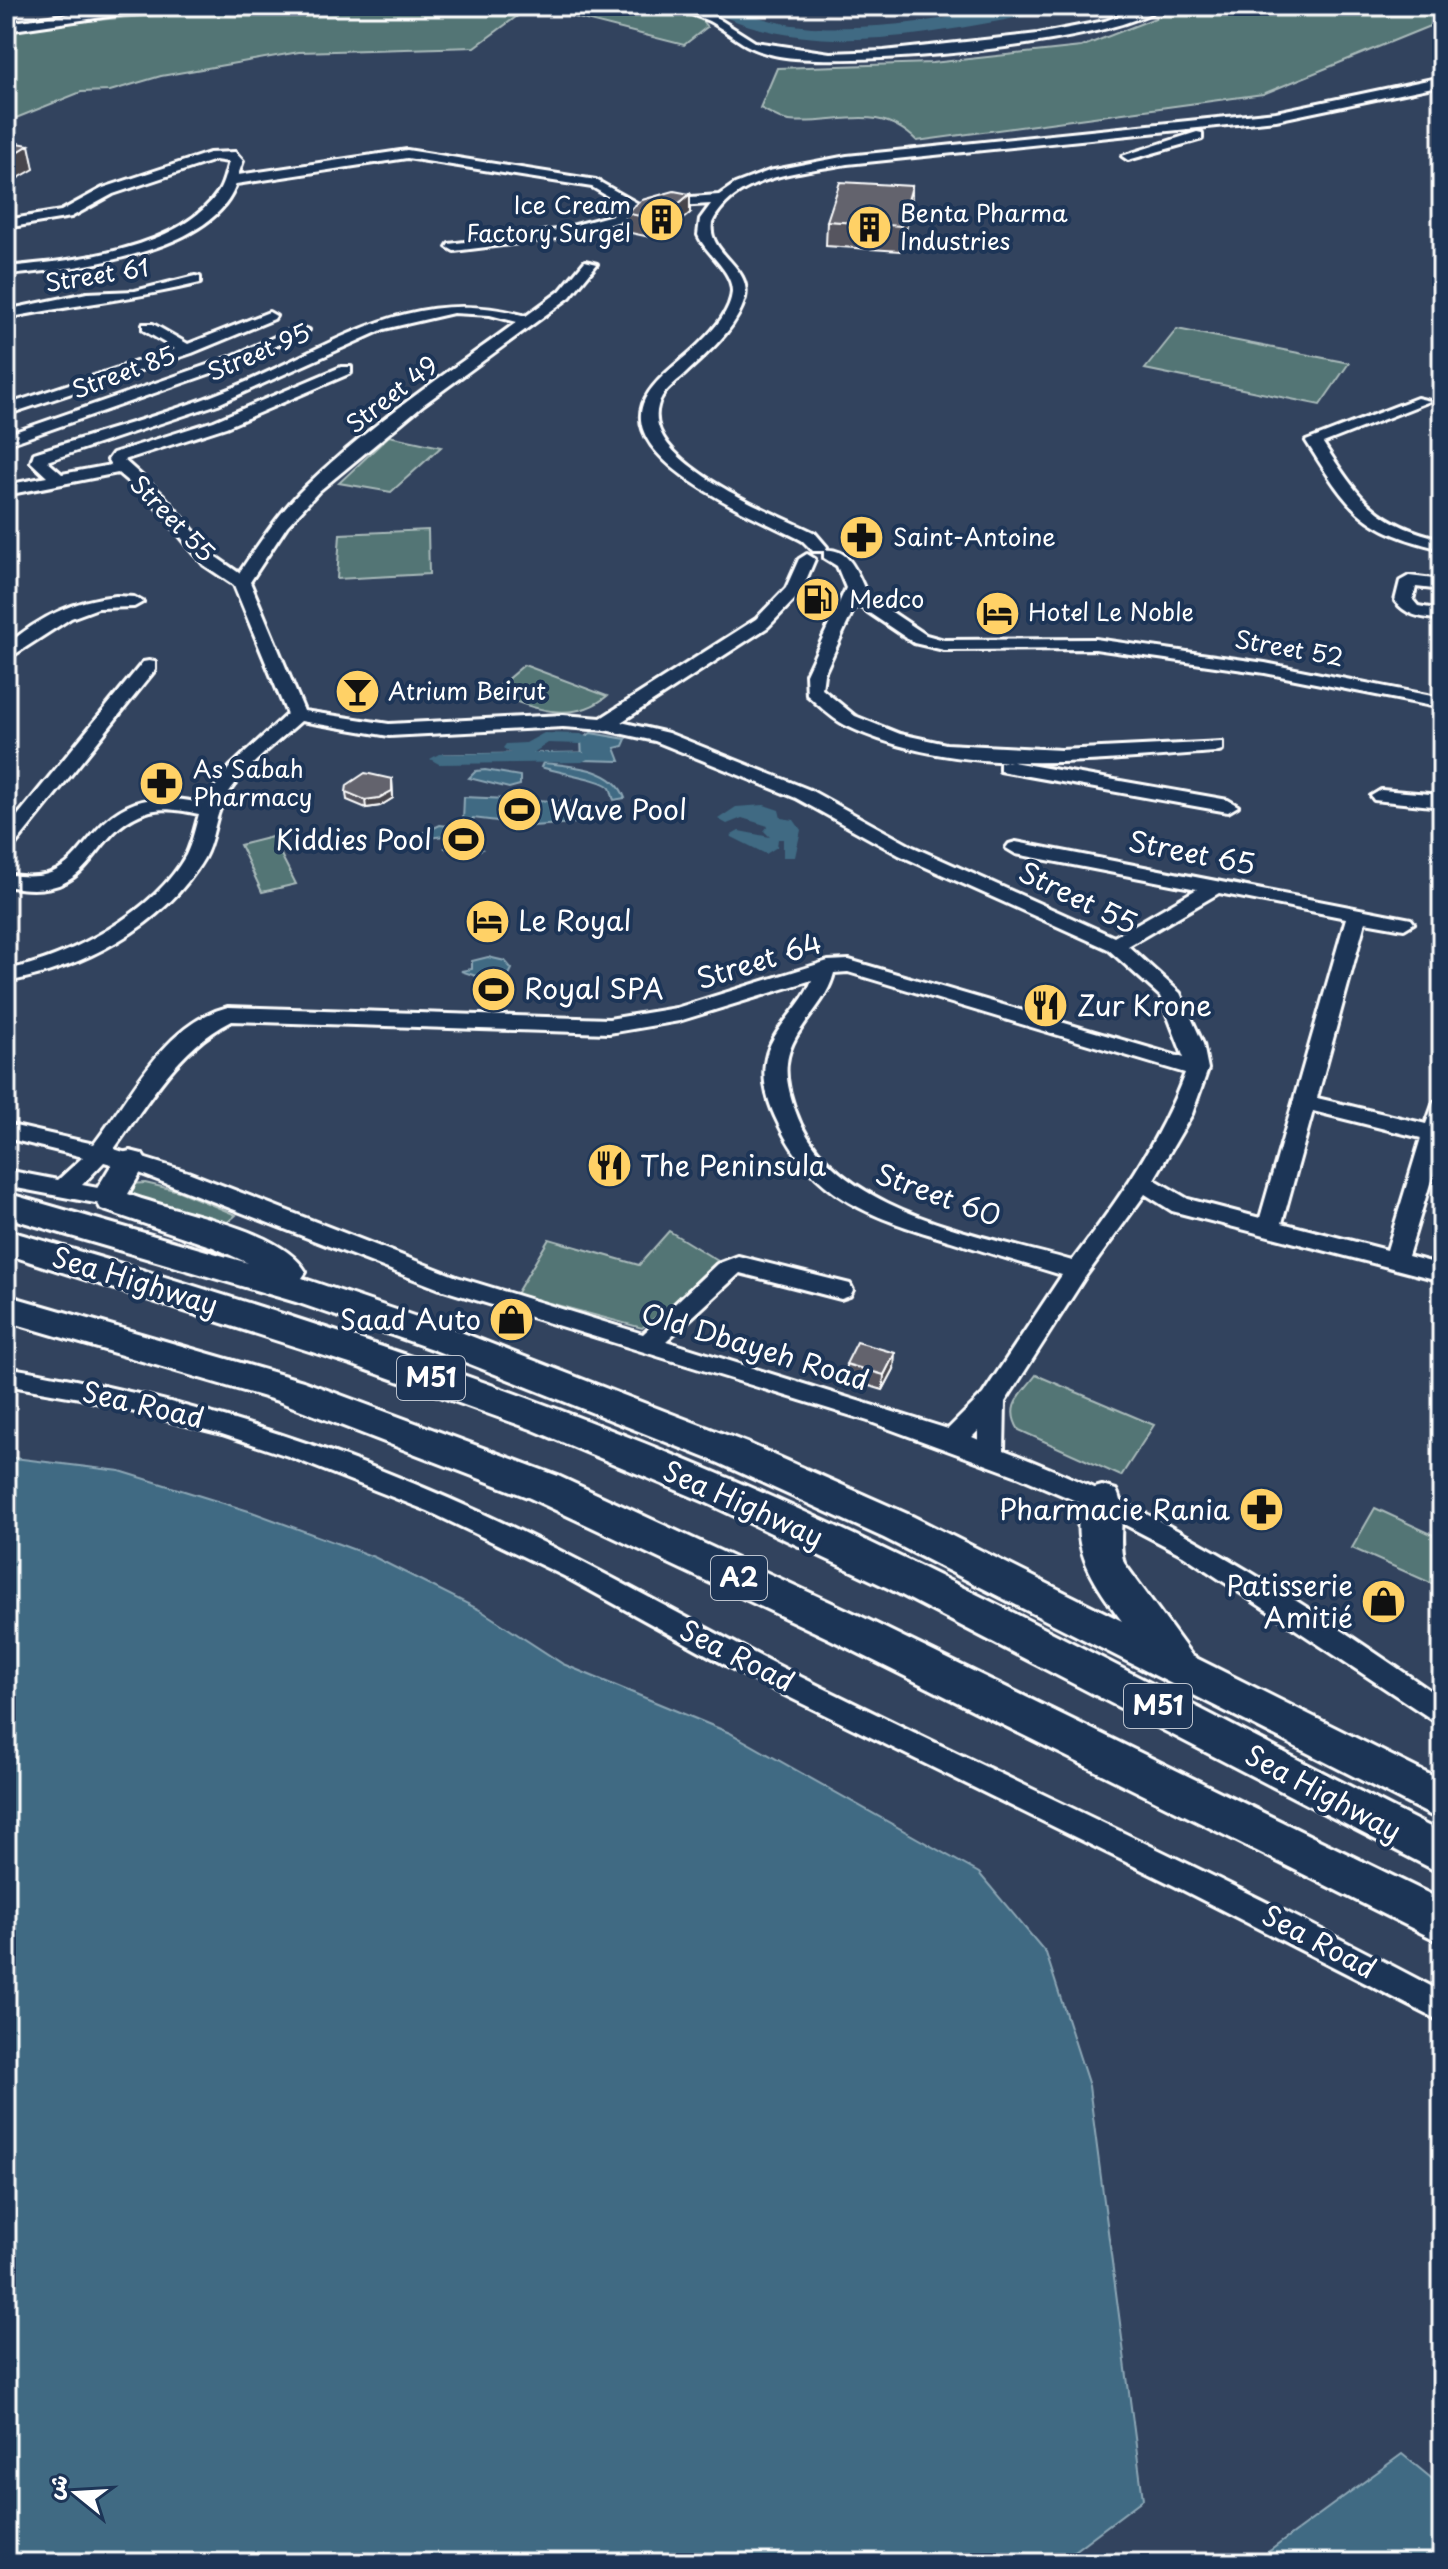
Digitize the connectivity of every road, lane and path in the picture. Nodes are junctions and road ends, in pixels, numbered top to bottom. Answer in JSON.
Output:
{"nodes":[{"id":1,"x":172,"y":6,"type":"edge"},
{"id":2,"x":682,"y":6,"type":"edge"},
{"id":3,"x":1156,"y":6,"type":"edge"},
{"id":4,"x":6,"y":27,"type":"edge"},
{"id":5,"x":1442,"y":81,"type":"edge"},
{"id":6,"x":1276,"y":116,"type":"junction"},
{"id":7,"x":1128,"y":156,"type":"dead end"},
{"id":8,"x":234,"y":180,"type":"junction"},
{"id":9,"x":722,"y":199,"type":"junction"},
{"id":10,"x":643,"y":212,"type":"junction"},
{"id":11,"x":6,"y":224,"type":"edge"},
{"id":12,"x":454,"y":247,"type":"dead end"},
{"id":13,"x":590,"y":264,"type":"dead end"},
{"id":14,"x":6,"y":271,"type":"edge"},
{"id":15,"x":195,"y":280,"type":"dead end"},
{"id":16,"x":6,"y":314,"type":"edge"},
{"id":17,"x":269,"y":316,"type":"dead end"},
{"id":18,"x":529,"y":321,"type":"junction"},
{"id":19,"x":148,"y":327,"type":"dead end"},
{"id":20,"x":302,"y":330,"type":"dead end"},
{"id":21,"x":187,"y":350,"type":"junction"},
{"id":22,"x":451,"y":353,"type":"dead end"},
{"id":23,"x":470,"y":365,"type":"junction"},
{"id":24,"x":346,"y":370,"type":"dead end"},
{"id":25,"x":1422,"y":401,"type":"dead end"},
{"id":26,"x":6,"y":410,"type":"edge"},
{"id":27,"x":6,"y":440,"type":"edge"},
{"id":28,"x":121,"y":468,"type":"junction"},
{"id":29,"x":58,"y":479,"type":"junction"},
{"id":30,"x":6,"y":490,"type":"edge"},
{"id":31,"x":1442,"y":544,"type":"edge"},
{"id":32,"x":815,"y":552,"type":"junction"},
{"id":33,"x":241,"y":582,"type":"junction"},
{"id":34,"x":1442,"y":585,"type":"edge"},
{"id":35,"x":854,"y":594,"type":"junction"},
{"id":36,"x":134,"y":602,"type":"dead end"},
{"id":37,"x":1442,"y":615,"type":"edge"},
{"id":38,"x":6,"y":655,"type":"edge"},
{"id":39,"x":149,"y":666,"type":"dead end"},
{"id":40,"x":1442,"y":703,"type":"edge"},
{"id":41,"x":297,"y":715,"type":"junction"},
{"id":42,"x":605,"y":724,"type":"junction"},
{"id":43,"x":1215,"y":746,"type":"dead end"},
{"id":44,"x":935,"y":747,"type":"junction"},
{"id":45,"x":1381,"y":796,"type":"dead end"},
{"id":46,"x":1442,"y":801,"type":"edge"},
{"id":47,"x":1228,"y":806,"type":"dead end"},
{"id":48,"x":209,"y":810,"type":"junction"},
{"id":49,"x":6,"y":843,"type":"edge"},
{"id":50,"x":1016,"y":848,"type":"dead end"},
{"id":51,"x":6,"y":880,"type":"edge"},
{"id":52,"x":1214,"y":888,"type":"junction"},
{"id":53,"x":1357,"y":915,"type":"junction"},
{"id":54,"x":1404,"y":923,"type":"dead end"},
{"id":55,"x":1115,"y":945,"type":"junction"},
{"id":56,"x":825,"y":969,"type":"junction"},
{"id":57,"x":6,"y":976,"type":"edge"},
{"id":58,"x":1197,"y":1069,"type":"junction"},
{"id":59,"x":1305,"y":1102,"type":"junction"},
{"id":60,"x":1442,"y":1107,"type":"edge"},
{"id":61,"x":6,"y":1131,"type":"edge"},
{"id":62,"x":1433,"y":1133,"type":"junction"},
{"id":63,"x":116,"y":1158,"type":"junction"},
{"id":64,"x":6,"y":1178,"type":"edge"},
{"id":65,"x":1141,"y":1181,"type":"junction"},
{"id":66,"x":61,"y":1190,"type":"junction"},
{"id":67,"x":111,"y":1198,"type":"junction"},
{"id":68,"x":6,"y":1205,"type":"edge"},
{"id":69,"x":1180,"y":1205,"type":"junction"},
{"id":70,"x":1124,"y":1210,"type":"junction"},
{"id":71,"x":1269,"y":1227,"type":"junction"},
{"id":72,"x":6,"y":1242,"type":"edge"},
{"id":73,"x":1396,"y":1258,"type":"junction"},
{"id":74,"x":1077,"y":1271,"type":"junction"},
{"id":75,"x":1436,"y":1272,"type":"edge"},
{"id":76,"x":841,"y":1290,"type":"dead end"},
{"id":77,"x":309,"y":1293,"type":"junction"},
{"id":78,"x":6,"y":1308,"type":"edge"},
{"id":79,"x":648,"y":1344,"type":"junction"},
{"id":80,"x":6,"y":1376,"type":"edge"},
{"id":81,"x":992,"y":1401,"type":"junction"},
{"id":82,"x":952,"y":1441,"type":"junction"},
{"id":83,"x":991,"y":1454,"type":"junction"},
{"id":84,"x":1102,"y":1501,"type":"junction"},
{"id":85,"x":1181,"y":1667,"type":"junction"},
{"id":86,"x":1442,"y":1714,"type":"edge"},
{"id":87,"x":1442,"y":1802,"type":"edge"},
{"id":88,"x":1442,"y":1855,"type":"edge"},
{"id":89,"x":1442,"y":1923,"type":"edge"},
{"id":90,"x":1442,"y":2008,"type":"edge"}],
"edges":[{"from":1,"to":4,"type":"street"},
{"from":2,"to":3,"type":"street"},
{"from":5,"to":6,"type":"street"},
{"from":6,"to":7,"type":"street"},
{"from":6,"to":9,"type":"street"},
{"from":8,"to":10,"type":"street"},
{"from":8,"to":11,"type":"street"},
{"from":8,"to":14,"type":"street"},
{"from":9,"to":10,"type":"street"},
{"from":9,"to":32,"type":"street"},
{"from":10,"to":12,"type":"street"},
{"from":13,"to":18,"type":"street","name":"Street 49"},
{"from":15,"to":16,"type":"street","name":"Street 61"},
{"from":17,"to":21,"type":"street"},
{"from":18,"to":23,"type":"street","name":"Street 49"},
{"from":18,"to":29,"type":"street","name":"Street 95"},
{"from":19,"to":21,"type":"street"},
{"from":20,"to":27,"type":"street","name":"Street 85"},
{"from":21,"to":26,"type":"street"},
{"from":22,"to":23,"type":"street"},
{"from":23,"to":33,"type":"street","name":"Street 49"},
{"from":24,"to":28,"type":"street"},
{"from":25,"to":31,"type":"street"},
{"from":28,"to":29,"type":"street","name":"Street 55"},
{"from":28,"to":33,"type":"street","name":"Street 55"},
{"from":29,"to":30,"type":"street","name":"Street 55"},
{"from":32,"to":35,"type":"street"},
{"from":32,"to":42,"type":"street"},
{"from":33,"to":41,"type":"street"},
{"from":34,"to":37,"type":"street"},
{"from":35,"to":40,"type":"street","name":"Street 52"},
{"from":35,"to":44,"type":"street"},
{"from":36,"to":38,"type":"street"},
{"from":39,"to":49,"type":"street"},
{"from":41,"to":42,"type":"street","name":"Street 55"},
{"from":41,"to":48,"type":"street"},
{"from":42,"to":55,"type":"street","name":"Street 55"},
{"from":43,"to":44,"type":"street"},
{"from":44,"to":47,"type":"street"},
{"from":45,"to":46,"type":"street"},
{"from":48,"to":51,"type":"street"},
{"from":48,"to":57,"type":"street"},
{"from":50,"to":52,"type":"street","name":"Street 65"},
{"from":52,"to":53,"type":"street","name":"Street 65"},
{"from":52,"to":55,"type":"street"},
{"from":53,"to":54,"type":"street","name":"Street 65"},
{"from":53,"to":59,"type":"street"},
{"from":55,"to":58,"type":"street","name":"Street 55"},
{"from":56,"to":58,"type":"street","name":"Street 64"},
{"from":56,"to":63,"type":"street","name":"Street 64"},
{"from":56,"to":74,"type":"street","name":"Street 60"},
{"from":58,"to":65,"type":"street"},
{"from":59,"to":62,"type":"street"},
{"from":59,"to":71,"type":"street"},
{"from":60,"to":62,"type":"street"},
{"from":61,"to":63,"type":"street","name":"Old Dbayeh Road"},
{"from":62,"to":73,"type":"street"},
{"from":63,"to":66,"type":"street","name":"Street 64"},
{"from":63,"to":67,"type":"highway"},
{"from":63,"to":79,"type":"street","name":"Old Dbayeh Road"},
{"from":64,"to":66,"type":"street"},
{"from":65,"to":69,"type":"street"},
{"from":65,"to":70,"type":"street"},
{"from":66,"to":67,"type":"street"},
{"from":67,"to":77,"type":"highway"},
{"from":68,"to":77,"type":"highway","name":"Sea Highway","number":"M51"},
{"from":69,"to":70,"type":"street"},
{"from":69,"to":71,"type":"street"},
{"from":70,"to":74,"type":"street"},
{"from":71,"to":73,"type":"street"},
{"from":72,"to":88,"type":"highway","name":"Sea Highway","number":"M51"},
{"from":73,"to":75,"type":"street"},
{"from":74,"to":81,"type":"street"},
{"from":76,"to":79,"type":"street"},
{"from":77,"to":85,"type":"highway","name":"Sea Highway","number":"M51"},
{"from":78,"to":89,"type":"highway","name":"Sea Road","number":"A2"},
{"from":79,"to":82,"type":"street","name":"Old Dbayeh Road"},
{"from":80,"to":90,"type":"street","name":"Sea Road"},
{"from":81,"to":82,"type":"street"},
{"from":81,"to":83,"type":"street"},
{"from":82,"to":83,"type":"street","name":"Old Dbayeh Road"},
{"from":83,"to":84,"type":"street","name":"Old Dbayeh Road"},
{"from":84,"to":85,"type":"highway"},
{"from":84,"to":86,"type":"street","name":"Old Dbayeh Road"},
{"from":85,"to":87,"type":"highway","name":"Sea Highway","number":"M51"}]}
